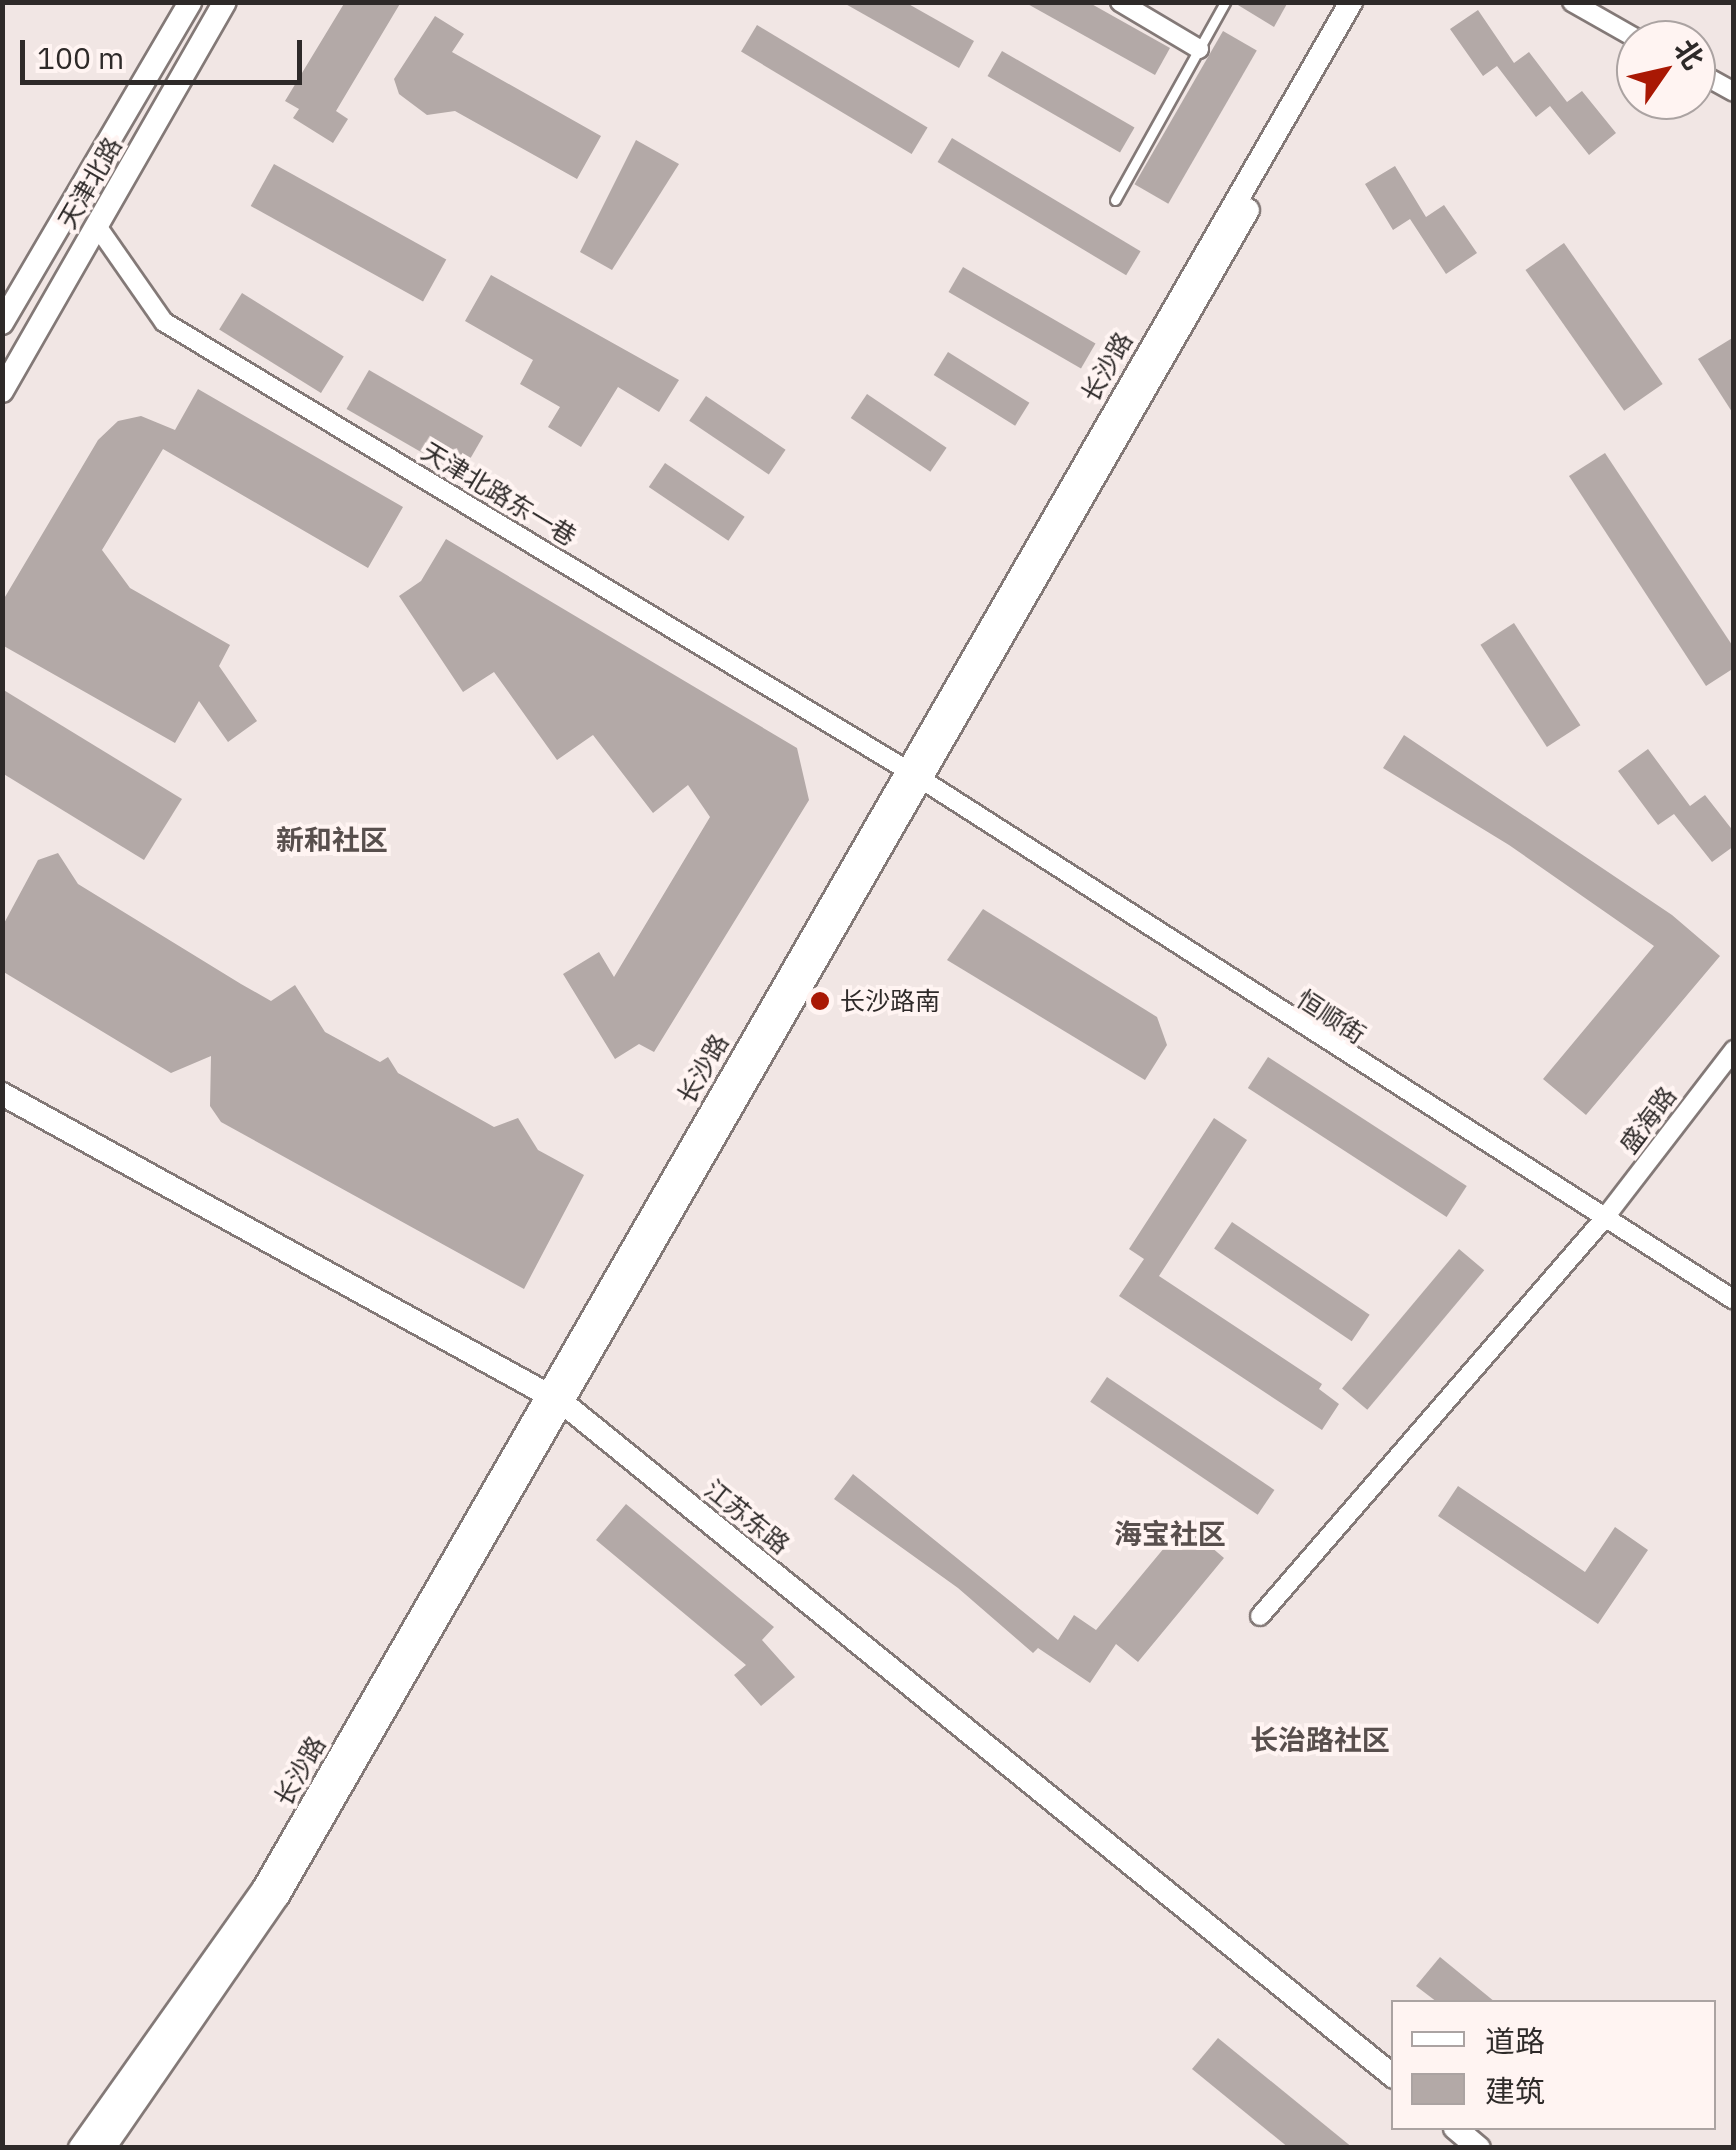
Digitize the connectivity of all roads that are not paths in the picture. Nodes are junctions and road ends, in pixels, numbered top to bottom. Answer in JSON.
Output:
{"nodes":[{"id":1,"x":190,"y":2,"type":"edge"},
{"id":2,"x":226,"y":2,"type":"edge"},
{"id":3,"x":1120,"y":2,"type":"edge"},
{"id":4,"x":1225,"y":2,"type":"edge"},
{"id":5,"x":1351,"y":2,"type":"edge"},
{"id":6,"x":1369,"y":2,"type":"edge"},
{"id":7,"x":1572,"y":2,"type":"edge"},
{"id":8,"x":1616,"y":27,"type":"edge"},
{"id":9,"x":1199,"y":49,"type":"junction"},
{"id":10,"x":1115,"y":200,"type":"dead end"},
{"id":11,"x":97,"y":226,"type":"junction"},
{"id":12,"x":2,"y":323,"type":"edge"},
{"id":13,"x":2,"y":391,"type":"edge"},
{"id":14,"x":914,"y":776,"type":"junction"},
{"id":15,"x":1734,"y":1050,"type":"edge"},
{"id":16,"x":2,"y":1094,"type":"edge"},
{"id":17,"x":1603,"y":1220,"type":"junction"},
{"id":18,"x":1734,"y":1300,"type":"edge"},
{"id":19,"x":556,"y":1399,"type":"junction"},
{"id":20,"x":1260,"y":1616,"type":"dead end"},
{"id":21,"x":1391,"y":2075,"type":"edge"},
{"id":22,"x":1456,"y":2130,"type":"edge"},
{"id":23,"x":80,"y":2148,"type":"edge"},
{"id":24,"x":104,"y":2148,"type":"edge"},
{"id":25,"x":1479,"y":2148,"type":"edge"}],
"edges":[{"from":1,"to":12,"type":"street","name":"天津北路"},
{"from":2,"to":11,"type":"street","name":"天津北路"},
{"from":3,"to":9,"type":"street"},
{"from":4,"to":9,"type":"lane"},
{"from":5,"to":14,"type":"street","name":"长沙路"},
{"from":6,"to":14,"type":"street","name":"长沙路"},
{"from":7,"to":8,"type":"street"},
{"from":9,"to":10,"type":"lane"},
{"from":11,"to":13,"type":"street","name":"天津北路"},
{"from":11,"to":14,"type":"street","name":"天津北路东一巷"},
{"from":14,"to":17,"type":"street","name":"恒顺街"},
{"from":14,"to":19,"type":"street","name":"长沙路"},
{"from":15,"to":17,"type":"street","name":"盛海路"},
{"from":16,"to":19,"type":"street","name":"江苏东路"},
{"from":17,"to":18,"type":"street","name":"恒顺街"},
{"from":17,"to":20,"type":"street","name":"盛海路"},
{"from":19,"to":21,"type":"street","name":"江苏东路"},
{"from":19,"to":23,"type":"street","name":"长沙路"},
{"from":19,"to":24,"type":"street","name":"长沙路"},
{"from":22,"to":25,"type":"street"}]}
